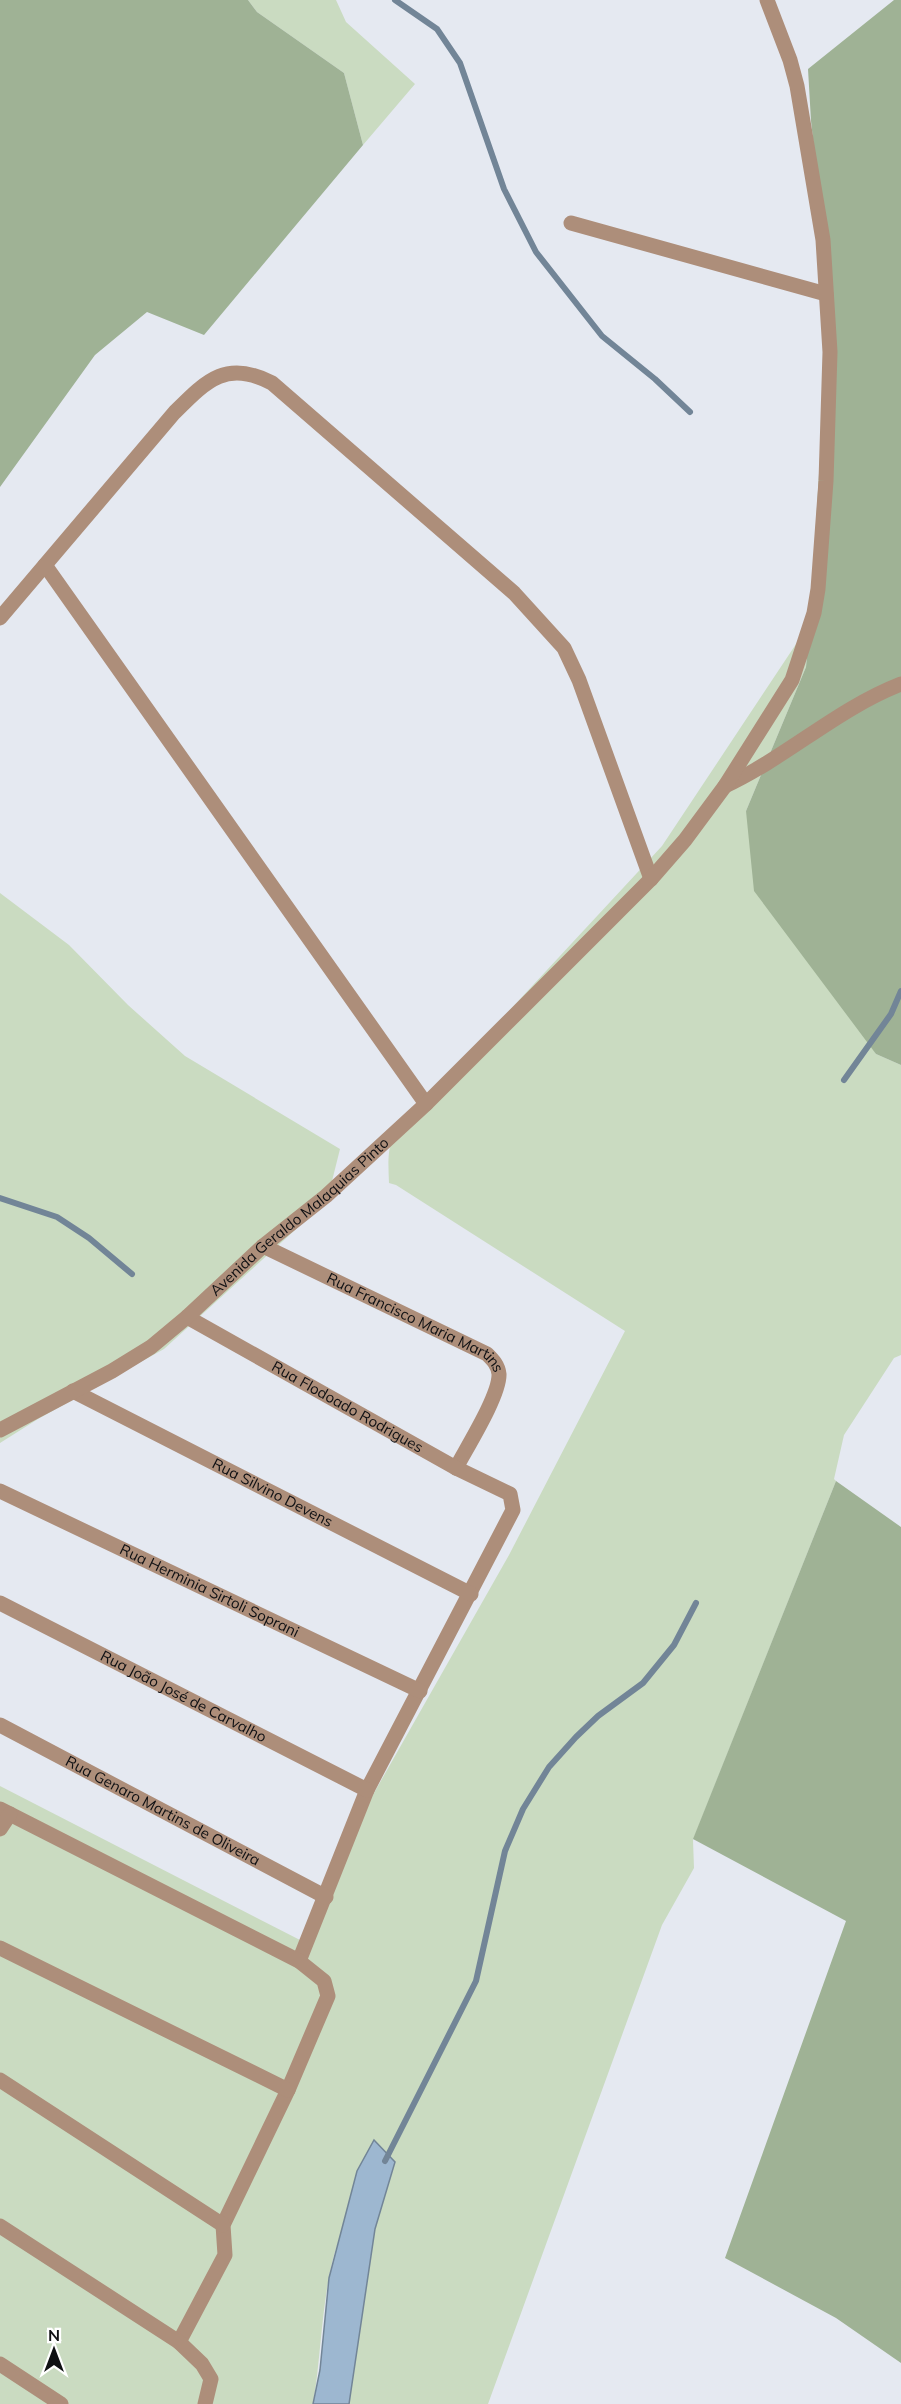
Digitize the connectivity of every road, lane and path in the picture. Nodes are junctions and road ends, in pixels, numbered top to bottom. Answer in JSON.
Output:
{"nodes":[{"id":1,"x":767,"y":0,"type":"edge"},
{"id":2,"x":571,"y":223,"type":"dead end"},
{"id":3,"x":826,"y":294,"type":"junction"},
{"id":4,"x":45,"y":565,"type":"junction"},
{"id":5,"x":0,"y":618,"type":"edge"},
{"id":6,"x":901,"y":684,"type":"edge"},
{"id":7,"x":726,"y":786,"type":"junction"},
{"id":8,"x":651,"y":879,"type":"junction"},
{"id":9,"x":426,"y":1104,"type":"junction"},
{"id":10,"x":263,"y":1246,"type":"junction"},
{"id":11,"x":187,"y":1317,"type":"junction"},
{"id":12,"x":73,"y":1391,"type":"junction"},
{"id":13,"x":0,"y":1430,"type":"edge"},
{"id":14,"x":456,"y":1468,"type":"junction"},
{"id":15,"x":0,"y":1491,"type":"edge"},
{"id":16,"x":471,"y":1594,"type":"junction"},
{"id":17,"x":0,"y":1602,"type":"edge"},
{"id":18,"x":420,"y":1691,"type":"junction"},
{"id":19,"x":0,"y":1725,"type":"edge"},
{"id":20,"x":367,"y":1790,"type":"junction"},
{"id":21,"x":5,"y":1811,"type":"edge"},
{"id":22,"x":0,"y":1829,"type":"edge"},
{"id":23,"x":326,"y":1897,"type":"junction"},
{"id":24,"x":0,"y":1948,"type":"edge"},
{"id":25,"x":299,"y":1961,"type":"junction"},
{"id":26,"x":0,"y":2080,"type":"edge"},
{"id":27,"x":288,"y":2090,"type":"junction"},
{"id":28,"x":223,"y":2225,"type":"junction"},
{"id":29,"x":0,"y":2226,"type":"edge"},
{"id":30,"x":179,"y":2342,"type":"junction"},
{"id":31,"x":0,"y":2364,"type":"edge"},
{"id":32,"x":61,"y":2404,"type":"edge"},
{"id":33,"x":206,"y":2404,"type":"edge"}],
"edges":[{"from":1,"to":3,"type":"street","name":"Avenida Geraldo Malaquias Pinto"},
{"from":2,"to":3,"type":"street"},
{"from":3,"to":7,"type":"street","name":"Avenida Geraldo Malaquias Pinto"},
{"from":4,"to":5,"type":"street"},
{"from":4,"to":8,"type":"street"},
{"from":4,"to":9,"type":"street"},
{"from":6,"to":7,"type":"street"},
{"from":7,"to":8,"type":"street","name":"Avenida Geraldo Malaquias Pinto"},
{"from":8,"to":9,"type":"street","name":"Avenida Geraldo Malaquias Pinto"},
{"from":9,"to":10,"type":"street","name":"Avenida Geraldo Malaquias Pinto"},
{"from":10,"to":11,"type":"street","name":"Avenida Geraldo Malaquias Pinto"},
{"from":10,"to":14,"type":"street","name":"Rua Francisco Maria Martins"},
{"from":11,"to":12,"type":"street","name":"Avenida Geraldo Malaquias Pinto"},
{"from":11,"to":14,"type":"street","name":"Rua Flodoado Rodrigues"},
{"from":12,"to":13,"type":"street","name":"Avenida Geraldo Malaquias Pinto"},
{"from":12,"to":16,"type":"street","name":"Rua Silvino Devens"},
{"from":14,"to":16,"type":"street","name":"Rua Flodoado Rodrigues"},
{"from":15,"to":18,"type":"street","name":"Rua Herminia Sirtoli Soprani"},
{"from":16,"to":18,"type":"street"},
{"from":17,"to":20,"type":"street","name":"Rua João José de Carvalho"},
{"from":18,"to":20,"type":"street"},
{"from":19,"to":23,"type":"street","name":"Rua Genaro Martins de Oliveira"},
{"from":20,"to":23,"type":"street"},
{"from":21,"to":22,"type":"street"},
{"from":21,"to":25,"type":"street"},
{"from":23,"to":25,"type":"street"},
{"from":24,"to":27,"type":"street"},
{"from":25,"to":27,"type":"street"},
{"from":26,"to":28,"type":"street"},
{"from":27,"to":28,"type":"street"},
{"from":28,"to":30,"type":"street"},
{"from":29,"to":30,"type":"street"},
{"from":30,"to":33,"type":"street"},
{"from":31,"to":32,"type":"street"}]}
